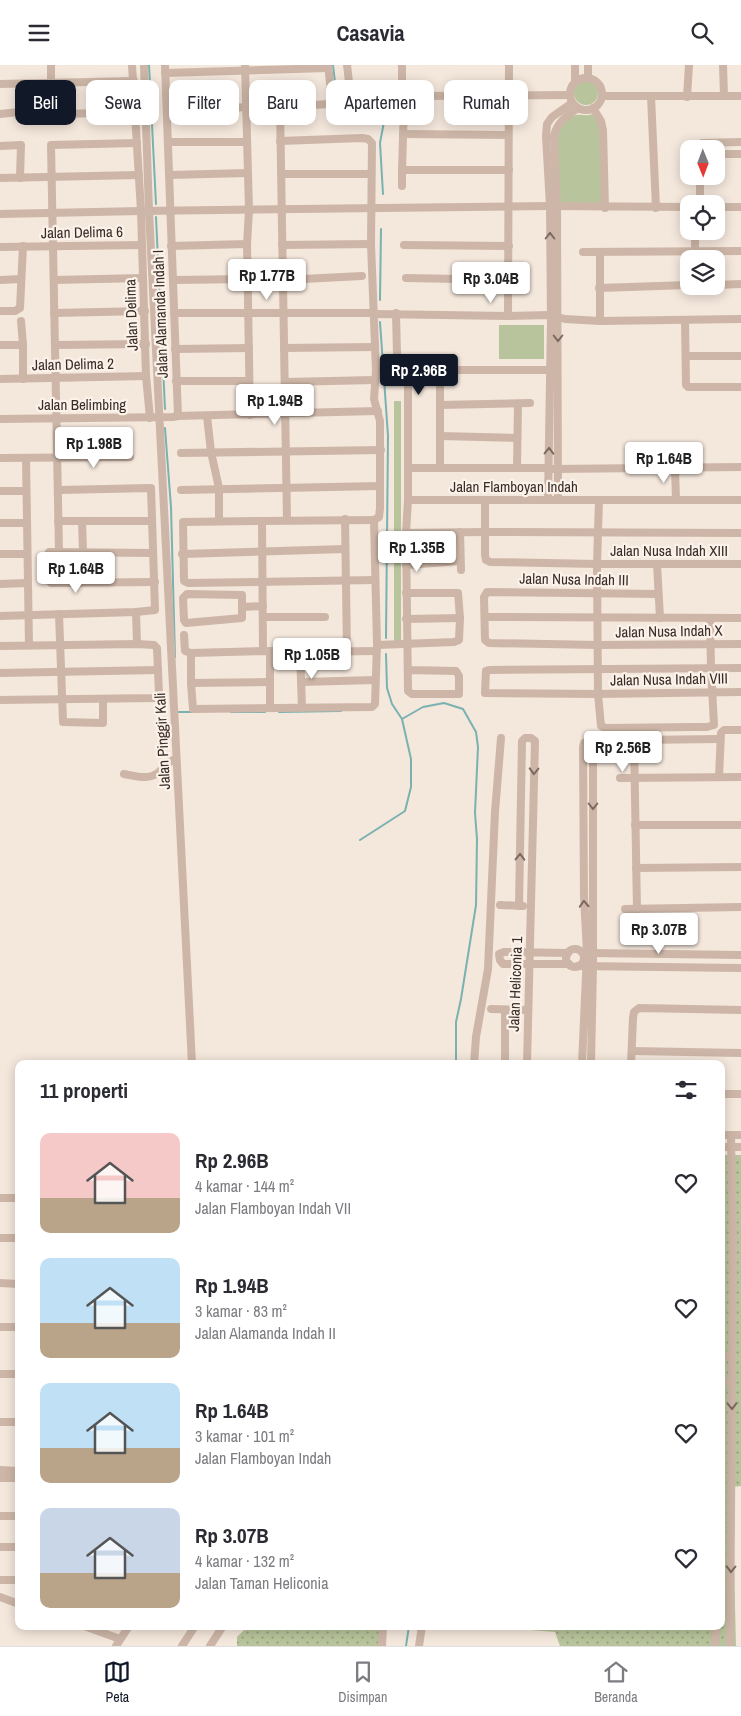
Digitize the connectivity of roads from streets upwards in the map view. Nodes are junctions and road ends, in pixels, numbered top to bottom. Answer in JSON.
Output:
{"nodes":[{"id":1,"x":51,"y":65,"type":"edge"},
{"id":2,"x":132,"y":65,"type":"edge"},
{"id":3,"x":144,"y":65,"type":"edge"},
{"id":4,"x":347,"y":65,"type":"edge"},
{"id":5,"x":402,"y":65,"type":"edge"},
{"id":6,"x":509,"y":65,"type":"edge"},
{"id":7,"x":575,"y":65,"type":"edge"},
{"id":8,"x":588,"y":65,"type":"edge"},
{"id":9,"x":689,"y":65,"type":"edge"},
{"id":10,"x":722,"y":65,"type":"edge"},
{"id":11,"x":328,"y":66,"type":"edge"},
{"id":12,"x":245,"y":67,"type":"edge"},
{"id":13,"x":165,"y":69,"type":"edge"},
{"id":14,"x":588,"y":78,"type":"junction"},
{"id":15,"x":51,"y":80,"type":"edge"},
{"id":16,"x":134,"y":80,"type":"edge"},
{"id":17,"x":508,"y":80,"type":"edge"},
{"id":18,"x":575,"y":81,"type":"junction"},
{"id":19,"x":0,"y":84,"type":"edge"},
{"id":20,"x":15,"y":84,"type":"edge"},
{"id":21,"x":444,"y":96,"type":"edge"},
{"id":22,"x":602,"y":96,"type":"junction"},
{"id":23,"x":651,"y":96,"type":"junction"},
{"id":24,"x":724,"y":96,"type":"junction"},
{"id":25,"x":741,"y":96,"type":"edge"},
{"id":26,"x":528,"y":97,"type":"edge"},
{"id":27,"x":687,"y":97,"type":"junction"},
{"id":28,"x":573,"y":102,"type":"junction"},
{"id":29,"x":316,"y":104,"type":"edge"},
{"id":30,"x":246,"y":106,"type":"junction"},
{"id":31,"x":249,"y":106,"type":"edge"},
{"id":32,"x":167,"y":108,"type":"junction"},
{"id":33,"x":593,"y":108,"type":"junction"},
{"id":34,"x":15,"y":112,"type":"edge"},
{"id":35,"x":0,"y":114,"type":"edge"},
{"id":36,"x":135,"y":125,"type":"edge"},
{"id":37,"x":280,"y":125,"type":"edge"},
{"id":38,"x":508,"y":125,"type":"edge"},
{"id":39,"x":403,"y":134,"type":"junction"},
{"id":40,"x":508,"y":135,"type":"junction"},
{"id":41,"x":280,"y":141,"type":"junction"},
{"id":42,"x":168,"y":142,"type":"junction"},
{"id":43,"x":247,"y":142,"type":"junction"},
{"id":44,"x":136,"y":143,"type":"junction"},
{"id":45,"x":741,"y":143,"type":"edge"},
{"id":46,"x":725,"y":144,"type":"edge"},
{"id":47,"x":0,"y":146,"type":"edge"},
{"id":48,"x":725,"y":154,"type":"edge"},
{"id":49,"x":741,"y":154,"type":"edge"},
{"id":50,"x":402,"y":170,"type":"junction"},
{"id":51,"x":509,"y":170,"type":"junction"},
{"id":52,"x":248,"y":173,"type":"junction"},
{"id":53,"x":281,"y":174,"type":"junction"},
{"id":54,"x":371,"y":174,"type":"junction"},
{"id":55,"x":139,"y":175,"type":"junction"},
{"id":56,"x":169,"y":175,"type":"junction"},
{"id":57,"x":0,"y":178,"type":"edge"},
{"id":58,"x":20,"y":178,"type":"junction"},
{"id":59,"x":52,"y":178,"type":"junction"},
{"id":60,"x":402,"y":186,"type":"dead end"},
{"id":61,"x":510,"y":207,"type":"junction"},
{"id":62,"x":553,"y":207,"type":"junction"},
{"id":63,"x":680,"y":207,"type":"edge"},
{"id":64,"x":725,"y":207,"type":"edge"},
{"id":65,"x":741,"y":207,"type":"edge"},
{"id":66,"x":605,"y":208,"type":"junction"},
{"id":67,"x":656,"y":208,"type":"junction"},
{"id":68,"x":371,"y":209,"type":"junction"},
{"id":69,"x":248,"y":210,"type":"junction"},
{"id":70,"x":282,"y":210,"type":"junction"},
{"id":71,"x":151,"y":211,"type":"junction"},
{"id":72,"x":170,"y":211,"type":"junction"},
{"id":73,"x":53,"y":213,"type":"junction"},
{"id":74,"x":0,"y":214,"type":"edge"},
{"id":75,"x":247,"y":244,"type":"junction"},
{"id":76,"x":371,"y":244,"type":"junction"},
{"id":77,"x":142,"y":245,"type":"junction"},
{"id":78,"x":282,"y":245,"type":"junction"},
{"id":79,"x":404,"y":245,"type":"dead end"},
{"id":80,"x":23,"y":246,"type":"junction"},
{"id":81,"x":54,"y":246,"type":"junction"},
{"id":82,"x":172,"y":246,"type":"junction"},
{"id":83,"x":509,"y":246,"type":"junction"},
{"id":84,"x":0,"y":247,"type":"edge"},
{"id":85,"x":741,"y":251,"type":"edge"},
{"id":86,"x":583,"y":252,"type":"dead end"},
{"id":87,"x":600,"y":252,"type":"junction"},
{"id":88,"x":725,"y":252,"type":"edge"},
{"id":89,"x":680,"y":255,"type":"edge"},
{"id":90,"x":362,"y":276,"type":"dead end"},
{"id":91,"x":143,"y":278,"type":"junction"},
{"id":92,"x":406,"y":278,"type":"dead end"},
{"id":93,"x":21,"y":279,"type":"junction"},
{"id":94,"x":248,"y":279,"type":"junction"},
{"id":95,"x":0,"y":280,"type":"edge"},
{"id":96,"x":54,"y":280,"type":"junction"},
{"id":97,"x":173,"y":280,"type":"junction"},
{"id":98,"x":283,"y":280,"type":"junction"},
{"id":99,"x":509,"y":280,"type":"junction"},
{"id":100,"x":741,"y":284,"type":"edge"},
{"id":101,"x":680,"y":285,"type":"edge"},
{"id":102,"x":725,"y":285,"type":"edge"},
{"id":103,"x":600,"y":288,"type":"junction"},
{"id":104,"x":0,"y":311,"type":"edge"},
{"id":105,"x":145,"y":311,"type":"junction"},
{"id":106,"x":250,"y":312,"type":"junction"},
{"id":107,"x":54,"y":313,"type":"junction"},
{"id":108,"x":174,"y":313,"type":"junction"},
{"id":109,"x":284,"y":313,"type":"junction"},
{"id":110,"x":374,"y":313,"type":"junction"},
{"id":111,"x":393,"y":313,"type":"junction"},
{"id":112,"x":508,"y":316,"type":"junction"},
{"id":113,"x":554,"y":316,"type":"junction"},
{"id":114,"x":741,"y":319,"type":"edge"},
{"id":115,"x":685,"y":320,"type":"junction"},
{"id":116,"x":21,"y":321,"type":"dead end"},
{"id":117,"x":600,"y":321,"type":"junction"},
{"id":118,"x":146,"y":344,"type":"junction"},
{"id":119,"x":0,"y":345,"type":"edge"},
{"id":120,"x":23,"y":345,"type":"junction"},
{"id":121,"x":55,"y":345,"type":"junction"},
{"id":122,"x":374,"y":347,"type":"junction"},
{"id":123,"x":249,"y":348,"type":"junction"},
{"id":124,"x":284,"y":348,"type":"junction"},
{"id":125,"x":175,"y":349,"type":"junction"},
{"id":126,"x":397,"y":355,"type":"dead end"},
{"id":127,"x":686,"y":356,"type":"junction"},
{"id":128,"x":741,"y":356,"type":"edge"},
{"id":129,"x":440,"y":370,"type":"junction"},
{"id":130,"x":550,"y":370,"type":"junction"},
{"id":131,"x":146,"y":376,"type":"junction"},
{"id":132,"x":57,"y":378,"type":"junction"},
{"id":133,"x":0,"y":379,"type":"edge"},
{"id":134,"x":23,"y":379,"type":"junction"},
{"id":135,"x":375,"y":380,"type":"junction"},
{"id":136,"x":176,"y":381,"type":"junction"},
{"id":137,"x":249,"y":381,"type":"junction"},
{"id":138,"x":285,"y":382,"type":"junction"},
{"id":139,"x":741,"y":387,"type":"edge"},
{"id":140,"x":530,"y":403,"type":"dead end"},
{"id":141,"x":518,"y":404,"type":"junction"},
{"id":142,"x":440,"y":405,"type":"junction"},
{"id":143,"x":378,"y":411,"type":"junction"},
{"id":144,"x":286,"y":414,"type":"junction"},
{"id":145,"x":250,"y":415,"type":"junction"},
{"id":146,"x":207,"y":416,"type":"junction"},
{"id":147,"x":168,"y":417,"type":"junction"},
{"id":148,"x":57,"y":418,"type":"junction"},
{"id":149,"x":150,"y":418,"type":"junction"},
{"id":150,"x":0,"y":419,"type":"edge"},
{"id":151,"x":440,"y":436,"type":"junction"},
{"id":152,"x":517,"y":438,"type":"junction"},
{"id":153,"x":380,"y":450,"type":"junction"},
{"id":154,"x":286,"y":451,"type":"junction"},
{"id":155,"x":211,"y":452,"type":"junction"},
{"id":156,"x":181,"y":453,"type":"dead end"},
{"id":157,"x":58,"y":457,"type":"junction"},
{"id":158,"x":130,"y":457,"type":"dead end"},
{"id":159,"x":0,"y":458,"type":"edge"},
{"id":160,"x":26,"y":458,"type":"junction"},
{"id":161,"x":675,"y":467,"type":"junction"},
{"id":162,"x":741,"y":467,"type":"edge"},
{"id":163,"x":408,"y":468,"type":"junction"},
{"id":164,"x":440,"y":468,"type":"junction"},
{"id":165,"x":517,"y":468,"type":"junction"},
{"id":166,"x":548,"y":468,"type":"junction"},
{"id":167,"x":558,"y":469,"type":"junction"},
{"id":168,"x":380,"y":486,"type":"junction"},
{"id":169,"x":287,"y":487,"type":"junction"},
{"id":170,"x":219,"y":488,"type":"junction"},
{"id":171,"x":59,"y":490,"type":"junction"},
{"id":172,"x":181,"y":490,"type":"dead end"},
{"id":173,"x":0,"y":491,"type":"edge"},
{"id":174,"x":26,"y":491,"type":"junction"},
{"id":175,"x":548,"y":499,"type":"junction"},
{"id":176,"x":558,"y":499,"type":"junction"},
{"id":177,"x":408,"y":500,"type":"junction"},
{"id":178,"x":599,"y":500,"type":"junction"},
{"id":179,"x":676,"y":500,"type":"junction"},
{"id":180,"x":741,"y":500,"type":"edge"},
{"id":181,"x":485,"y":501,"type":"junction"},
{"id":182,"x":345,"y":519,"type":"junction"},
{"id":183,"x":219,"y":520,"type":"junction"},
{"id":184,"x":287,"y":520,"type":"junction"},
{"id":185,"x":374,"y":520,"type":"junction"},
{"id":186,"x":58,"y":521,"type":"junction"},
{"id":187,"x":82,"y":521,"type":"junction"},
{"id":188,"x":152,"y":521,"type":"junction"},
{"id":189,"x":262,"y":521,"type":"junction"},
{"id":190,"x":0,"y":523,"type":"edge"},
{"id":191,"x":27,"y":523,"type":"junction"},
{"id":192,"x":460,"y":532,"type":"junction"},
{"id":193,"x":485,"y":532,"type":"junction"},
{"id":194,"x":406,"y":533,"type":"junction"},
{"id":195,"x":598,"y":533,"type":"junction"},
{"id":196,"x":741,"y":533,"type":"edge"},
{"id":197,"x":345,"y":549,"type":"junction"},
{"id":198,"x":59,"y":552,"type":"junction"},
{"id":199,"x":83,"y":552,"type":"junction"},
{"id":200,"x":262,"y":552,"type":"junction"},
{"id":201,"x":153,"y":553,"type":"junction"},
{"id":202,"x":27,"y":554,"type":"junction"},
{"id":203,"x":182,"y":554,"type":"junction"},
{"id":204,"x":0,"y":555,"type":"edge"},
{"id":205,"x":460,"y":561,"type":"junction"},
{"id":206,"x":597,"y":564,"type":"junction"},
{"id":207,"x":657,"y":564,"type":"junction"},
{"id":208,"x":741,"y":564,"type":"edge"},
{"id":209,"x":406,"y":565,"type":"junction"},
{"id":210,"x":461,"y":570,"type":"dead end"},
{"id":211,"x":375,"y":580,"type":"junction"},
{"id":212,"x":345,"y":581,"type":"junction"},
{"id":213,"x":155,"y":582,"type":"junction"},
{"id":214,"x":262,"y":582,"type":"junction"},
{"id":215,"x":27,"y":583,"type":"junction"},
{"id":216,"x":0,"y":585,"type":"edge"},
{"id":217,"x":406,"y":593,"type":"junction"},
{"id":218,"x":598,"y":593,"type":"junction"},
{"id":219,"x":658,"y":593,"type":"junction"},
{"id":220,"x":263,"y":606,"type":"junction"},
{"id":221,"x":243,"y":607,"type":"junction"},
{"id":222,"x":136,"y":612,"type":"junction"},
{"id":223,"x":59,"y":614,"type":"junction"},
{"id":224,"x":27,"y":615,"type":"junction"},
{"id":225,"x":0,"y":616,"type":"edge"},
{"id":226,"x":262,"y":617,"type":"junction"},
{"id":227,"x":325,"y":617,"type":"dead end"},
{"id":228,"x":485,"y":617,"type":"junction"},
{"id":229,"x":598,"y":617,"type":"junction"},
{"id":230,"x":460,"y":618,"type":"junction"},
{"id":231,"x":660,"y":618,"type":"junction"},
{"id":232,"x":710,"y":618,"type":"junction"},
{"id":233,"x":741,"y":618,"type":"edge"},
{"id":234,"x":406,"y":619,"type":"junction"},
{"id":235,"x":184,"y":635,"type":"dead end"},
{"id":236,"x":741,"y":643,"type":"edge"},
{"id":237,"x":137,"y":644,"type":"junction"},
{"id":238,"x":710,"y":644,"type":"junction"},
{"id":239,"x":29,"y":645,"type":"junction"},
{"id":240,"x":60,"y":645,"type":"junction"},
{"id":241,"x":402,"y":645,"type":"junction"},
{"id":242,"x":598,"y":645,"type":"junction"},
{"id":243,"x":0,"y":646,"type":"edge"},
{"id":244,"x":379,"y":648,"type":"junction"},
{"id":245,"x":266,"y":651,"type":"junction"},
{"id":246,"x":347,"y":652,"type":"junction"},
{"id":247,"x":191,"y":653,"type":"junction"},
{"id":248,"x":300,"y":653,"type":"junction"},
{"id":249,"x":711,"y":668,"type":"junction"},
{"id":250,"x":741,"y":668,"type":"edge"},
{"id":251,"x":408,"y":669,"type":"junction"},
{"id":252,"x":598,"y":669,"type":"junction"},
{"id":253,"x":158,"y":670,"type":"junction"},
{"id":254,"x":60,"y":672,"type":"junction"},
{"id":255,"x":0,"y":673,"type":"edge"},
{"id":256,"x":375,"y":680,"type":"junction"},
{"id":257,"x":270,"y":682,"type":"junction"},
{"id":258,"x":301,"y":682,"type":"junction"},
{"id":259,"x":191,"y":683,"type":"junction"},
{"id":260,"x":712,"y":692,"type":"junction"},
{"id":261,"x":741,"y":692,"type":"edge"},
{"id":262,"x":598,"y":694,"type":"junction"},
{"id":263,"x":61,"y":699,"type":"junction"},
{"id":264,"x":103,"y":699,"type":"junction"},
{"id":265,"x":0,"y":700,"type":"edge"},
{"id":266,"x":270,"y":708,"type":"junction"},
{"id":267,"x":302,"y":708,"type":"junction"},
{"id":268,"x":741,"y":730,"type":"edge"},
{"id":269,"x":501,"y":738,"type":"dead end"},
{"id":270,"x":720,"y":739,"type":"junction"},
{"id":271,"x":176,"y":759,"type":"junction"},
{"id":272,"x":124,"y":774,"type":"dead end"},
{"id":273,"x":719,"y":777,"type":"junction"},
{"id":274,"x":741,"y":777,"type":"edge"},
{"id":275,"x":620,"y":778,"type":"dead end"},
{"id":276,"x":634,"y":778,"type":"junction"},
{"id":277,"x":635,"y":825,"type":"junction"},
{"id":278,"x":741,"y":825,"type":"edge"},
{"id":279,"x":741,"y":867,"type":"edge"},
{"id":280,"x":636,"y":868,"type":"junction"},
{"id":281,"x":500,"y":905,"type":"dead end"},
{"id":282,"x":519,"y":906,"type":"junction"},
{"id":283,"x":530,"y":906,"type":"junction"},
{"id":284,"x":741,"y":907,"type":"edge"},
{"id":285,"x":625,"y":909,"type":"dead end"},
{"id":286,"x":636,"y":909,"type":"junction"},
{"id":287,"x":530,"y":953,"type":"junction"},
{"id":288,"x":568,"y":953,"type":"junction"},
{"id":289,"x":587,"y":953,"type":"junction"},
{"id":290,"x":548,"y":954,"type":"junction"},
{"id":291,"x":741,"y":955,"type":"edge"},
{"id":292,"x":530,"y":964,"type":"junction"},
{"id":293,"x":548,"y":964,"type":"junction"},
{"id":294,"x":569,"y":964,"type":"junction"},
{"id":295,"x":586,"y":966,"type":"junction"},
{"id":296,"x":741,"y":968,"type":"edge"},
{"id":297,"x":491,"y":1009,"type":"dead end"},
{"id":298,"x":506,"y":1010,"type":"junction"},
{"id":299,"x":527,"y":1010,"type":"junction"},
{"id":300,"x":741,"y":1011,"type":"edge"},
{"id":301,"x":632,"y":1051,"type":"junction"},
{"id":302,"x":741,"y":1053,"type":"edge"},
{"id":303,"x":192,"y":1060,"type":"edge"},
{"id":304,"x":474,"y":1060,"type":"edge"},
{"id":305,"x":505,"y":1060,"type":"edge"},
{"id":306,"x":526,"y":1060,"type":"edge"},
{"id":307,"x":582,"y":1060,"type":"edge"},
{"id":308,"x":591,"y":1060,"type":"edge"},
{"id":309,"x":631,"y":1060,"type":"edge"},
{"id":310,"x":725,"y":1094,"type":"edge"},
{"id":311,"x":741,"y":1094,"type":"edge"},
{"id":312,"x":725,"y":1135,"type":"edge"},
{"id":313,"x":732,"y":1135,"type":"junction"},
{"id":314,"x":741,"y":1135,"type":"edge"},
{"id":315,"x":725,"y":1147,"type":"edge"},
{"id":316,"x":732,"y":1147,"type":"junction"},
{"id":317,"x":741,"y":1147,"type":"edge"},
{"id":318,"x":0,"y":1198,"type":"edge"},
{"id":319,"x":15,"y":1199,"type":"edge"},
{"id":320,"x":0,"y":1238,"type":"edge"},
{"id":321,"x":15,"y":1238,"type":"edge"},
{"id":322,"x":0,"y":1283,"type":"edge"},
{"id":323,"x":15,"y":1283,"type":"edge"},
{"id":324,"x":0,"y":1327,"type":"edge"},
{"id":325,"x":15,"y":1327,"type":"edge"},
{"id":326,"x":725,"y":1356,"type":"edge"},
{"id":327,"x":732,"y":1356,"type":"junction"},
{"id":328,"x":0,"y":1374,"type":"edge"},
{"id":329,"x":15,"y":1374,"type":"edge"},
{"id":330,"x":725,"y":1381,"type":"edge"},
{"id":331,"x":732,"y":1381,"type":"junction"},
{"id":332,"x":0,"y":1422,"type":"edge"},
{"id":333,"x":15,"y":1422,"type":"edge"},
{"id":334,"x":0,"y":1470,"type":"edge"},
{"id":335,"x":15,"y":1471,"type":"edge"},
{"id":336,"x":0,"y":1478,"type":"edge"},
{"id":337,"x":15,"y":1478,"type":"edge"},
{"id":338,"x":0,"y":1516,"type":"edge"},
{"id":339,"x":15,"y":1516,"type":"edge"},
{"id":340,"x":0,"y":1547,"type":"edge"},
{"id":341,"x":15,"y":1547,"type":"edge"},
{"id":342,"x":0,"y":1580,"type":"edge"},
{"id":343,"x":15,"y":1580,"type":"edge"},
{"id":344,"x":0,"y":1597,"type":"edge"},
{"id":345,"x":15,"y":1603,"type":"edge"},
{"id":346,"x":92,"y":1630,"type":"edge"},
{"id":347,"x":126,"y":1630,"type":"edge"},
{"id":348,"x":192,"y":1630,"type":"edge"},
{"id":349,"x":220,"y":1630,"type":"edge"},
{"id":350,"x":383,"y":1630,"type":"edge"},
{"id":351,"x":421,"y":1630,"type":"edge"},
{"id":352,"x":716,"y":1630,"type":"edge"},
{"id":353,"x":216,"y":1636,"type":"junction"},
{"id":354,"x":118,"y":1642,"type":"edge"},
{"id":355,"x":182,"y":1646,"type":"edge"},
{"id":356,"x":210,"y":1646,"type":"edge"},
{"id":357,"x":216,"y":1646,"type":"edge"},
{"id":358,"x":382,"y":1646,"type":"edge"},
{"id":359,"x":419,"y":1646,"type":"edge"},
{"id":360,"x":715,"y":1646,"type":"edge"},
{"id":361,"x":730,"y":1646,"type":"edge"}],
"edges":[{"from":1,"to":15,"type":"street"},
{"from":2,"to":16,"type":"street"},
{"from":3,"to":71,"type":"street"},
{"from":4,"to":5,"type":"street"},
{"from":6,"to":17,"type":"street"},
{"from":7,"to":18,"type":"street"},
{"from":8,"to":14,"type":"street"},
{"from":9,"to":27,"type":"street"},
{"from":10,"to":24,"type":"street"},
{"from":11,"to":12,"type":"street"},
{"from":11,"to":29,"type":"street"},
{"from":12,"to":13,"type":"street"},
{"from":12,"to":30,"type":"street"},
{"from":13,"to":32,"type":"street","name":"Jalan Alamanda Indah I"},
{"from":14,"to":18,"type":"street"},
{"from":14,"to":22,"type":"street"},
{"from":18,"to":28,"type":"street"},
{"from":19,"to":20,"type":"street"},
{"from":21,"to":39,"type":"street"},
{"from":22,"to":23,"type":"street"},
{"from":22,"to":33,"type":"street"},
{"from":23,"to":27,"type":"street"},
{"from":23,"to":67,"type":"street"},
{"from":24,"to":25,"type":"street"},
{"from":24,"to":27,"type":"street"},
{"from":26,"to":28,"type":"street"},
{"from":28,"to":33,"type":"street"},
{"from":28,"to":62,"type":"street"},
{"from":30,"to":31,"type":"street"},
{"from":30,"to":32,"type":"street"},
{"from":30,"to":43,"type":"street"},
{"from":32,"to":42,"type":"street","name":"Jalan Alamanda Indah I"},
{"from":33,"to":66,"type":"street"},
{"from":34,"to":35,"type":"street"},
{"from":36,"to":44,"type":"street"},
{"from":37,"to":41,"type":"street"},
{"from":38,"to":40,"type":"street"},
{"from":39,"to":40,"type":"street"},
{"from":39,"to":50,"type":"street"},
{"from":40,"to":51,"type":"street"},
{"from":41,"to":53,"type":"street"},
{"from":41,"to":54,"type":"street"},
{"from":42,"to":43,"type":"street"},
{"from":42,"to":56,"type":"street","name":"Jalan Alamanda Indah I"},
{"from":43,"to":52,"type":"street"},
{"from":44,"to":55,"type":"street"},
{"from":44,"to":59,"type":"street"},
{"from":45,"to":46,"type":"street"},
{"from":47,"to":58,"type":"street"},
{"from":48,"to":49,"type":"street"},
{"from":50,"to":51,"type":"street"},
{"from":50,"to":60,"type":"street"},
{"from":51,"to":61,"type":"street"},
{"from":52,"to":56,"type":"street"},
{"from":52,"to":69,"type":"street"},
{"from":53,"to":54,"type":"street"},
{"from":53,"to":70,"type":"street"},
{"from":54,"to":68,"type":"street"},
{"from":55,"to":59,"type":"street"},
{"from":55,"to":71,"type":"street"},
{"from":56,"to":72,"type":"street","name":"Jalan Alamanda Indah I"},
{"from":57,"to":58,"type":"street"},
{"from":58,"to":59,"type":"street"},
{"from":59,"to":73,"type":"street"},
{"from":61,"to":62,"type":"street"},
{"from":61,"to":68,"type":"street"},
{"from":61,"to":83,"type":"street"},
{"from":62,"to":66,"type":"street"},
{"from":62,"to":113,"type":"street"},
{"from":63,"to":67,"type":"street"},
{"from":64,"to":65,"type":"street"},
{"from":66,"to":67,"type":"street"},
{"from":68,"to":70,"type":"street"},
{"from":68,"to":76,"type":"street"},
{"from":69,"to":70,"type":"street"},
{"from":69,"to":72,"type":"street"},
{"from":69,"to":75,"type":"street"},
{"from":70,"to":78,"type":"street"},
{"from":71,"to":72,"type":"street"},
{"from":71,"to":73,"type":"street"},
{"from":71,"to":77,"type":"street","name":"Jalan Delima"},
{"from":71,"to":147,"type":"street"},
{"from":72,"to":82,"type":"street","name":"Jalan Alamanda Indah I"},
{"from":73,"to":74,"type":"street"},
{"from":73,"to":81,"type":"street"},
{"from":75,"to":82,"type":"street"},
{"from":75,"to":94,"type":"street"},
{"from":76,"to":78,"type":"street"},
{"from":76,"to":110,"type":"street"},
{"from":77,"to":81,"type":"street","name":"Jalan Delima 6"},
{"from":77,"to":91,"type":"street","name":"Jalan Delima"},
{"from":78,"to":98,"type":"street"},
{"from":79,"to":83,"type":"street"},
{"from":80,"to":81,"type":"street","name":"Jalan Delima 6"},
{"from":80,"to":84,"type":"street","name":"Jalan Delima 6"},
{"from":80,"to":93,"type":"street","name":"Jalan Delima 6"},
{"from":81,"to":96,"type":"street"},
{"from":82,"to":97,"type":"street","name":"Jalan Alamanda Indah I"},
{"from":83,"to":99,"type":"street"},
{"from":85,"to":88,"type":"street"},
{"from":86,"to":87,"type":"street"},
{"from":87,"to":89,"type":"street"},
{"from":87,"to":103,"type":"street"},
{"from":90,"to":98,"type":"street"},
{"from":91,"to":96,"type":"street"},
{"from":91,"to":105,"type":"street","name":"Jalan Delima"},
{"from":92,"to":99,"type":"street"},
{"from":93,"to":95,"type":"street"},
{"from":93,"to":104,"type":"street","name":"Jalan Delima 6"},
{"from":94,"to":97,"type":"street"},
{"from":94,"to":106,"type":"street"},
{"from":96,"to":107,"type":"street"},
{"from":97,"to":108,"type":"street","name":"Jalan Alamanda Indah I"},
{"from":98,"to":109,"type":"street"},
{"from":99,"to":112,"type":"street"},
{"from":100,"to":102,"type":"street"},
{"from":101,"to":103,"type":"street"},
{"from":103,"to":117,"type":"street"},
{"from":105,"to":107,"type":"street"},
{"from":105,"to":118,"type":"street","name":"Jalan Delima"},
{"from":106,"to":108,"type":"street"},
{"from":106,"to":109,"type":"street"},
{"from":106,"to":123,"type":"street"},
{"from":107,"to":121,"type":"street"},
{"from":108,"to":125,"type":"street","name":"Jalan Alamanda Indah I"},
{"from":109,"to":110,"type":"street"},
{"from":109,"to":124,"type":"street"},
{"from":110,"to":111,"type":"street"},
{"from":110,"to":122,"type":"street"},
{"from":111,"to":112,"type":"street"},
{"from":111,"to":126,"type":"street"},
{"from":112,"to":113,"type":"street"},
{"from":113,"to":117,"type":"street"},
{"from":113,"to":130,"type":"street"},
{"from":113,"to":167,"type":"street","one_way":true},
{"from":114,"to":115,"type":"street"},
{"from":115,"to":117,"type":"street"},
{"from":115,"to":127,"type":"street"},
{"from":116,"to":120,"type":"street"},
{"from":118,"to":121,"type":"street"},
{"from":118,"to":131,"type":"street","name":"Jalan Delima"},
{"from":119,"to":120,"type":"street"},
{"from":120,"to":134,"type":"street"},
{"from":121,"to":132,"type":"street"},
{"from":122,"to":124,"type":"street"},
{"from":122,"to":135,"type":"street"},
{"from":123,"to":125,"type":"street"},
{"from":123,"to":137,"type":"street"},
{"from":124,"to":138,"type":"street"},
{"from":125,"to":136,"type":"street","name":"Jalan Alamanda Indah I"},
{"from":127,"to":128,"type":"street"},
{"from":127,"to":139,"type":"street"},
{"from":129,"to":130,"type":"street"},
{"from":129,"to":142,"type":"street"},
{"from":129,"to":163,"type":"street"},
{"from":166,"to":130,"type":"street","one_way":true},
{"from":131,"to":132,"type":"street","name":"Jalan Delima 2"},
{"from":131,"to":149,"type":"street","name":"Jalan Delima"},
{"from":132,"to":134,"type":"street","name":"Jalan Delima 2"},
{"from":132,"to":148,"type":"street"},
{"from":133,"to":134,"type":"street","name":"Jalan Delima 2"},
{"from":135,"to":138,"type":"street"},
{"from":135,"to":143,"type":"street"},
{"from":136,"to":137,"type":"street"},
{"from":136,"to":147,"type":"street","name":"Jalan Alamanda Indah I"},
{"from":137,"to":145,"type":"street"},
{"from":138,"to":144,"type":"street"},
{"from":140,"to":141,"type":"street"},
{"from":141,"to":142,"type":"street"},
{"from":141,"to":152,"type":"street"},
{"from":142,"to":151,"type":"street"},
{"from":143,"to":144,"type":"street","name":"Jalan Belimbing"},
{"from":143,"to":153,"type":"street"},
{"from":144,"to":145,"type":"street","name":"Jalan Belimbing"},
{"from":144,"to":154,"type":"street"},
{"from":145,"to":146,"type":"street","name":"Jalan Belimbing"},
{"from":146,"to":147,"type":"street","name":"Jalan Belimbing"},
{"from":146,"to":155,"type":"street"},
{"from":147,"to":149,"type":"street","name":"Jalan Belimbing"},
{"from":147,"to":271,"type":"street","name":"Jalan Pinggir Kali"},
{"from":148,"to":149,"type":"street","name":"Jalan Belimbing"},
{"from":148,"to":150,"type":"street","name":"Jalan Belimbing"},
{"from":148,"to":157,"type":"street"},
{"from":151,"to":152,"type":"street"},
{"from":151,"to":164,"type":"street"},
{"from":152,"to":165,"type":"street"},
{"from":153,"to":154,"type":"street"},
{"from":153,"to":168,"type":"street"},
{"from":154,"to":155,"type":"street"},
{"from":154,"to":169,"type":"street"},
{"from":155,"to":156,"type":"street"},
{"from":155,"to":170,"type":"street"},
{"from":157,"to":158,"type":"street"},
{"from":157,"to":160,"type":"street"},
{"from":157,"to":171,"type":"street"},
{"from":159,"to":160,"type":"street"},
{"from":160,"to":174,"type":"street"},
{"from":161,"to":162,"type":"street"},
{"from":161,"to":167,"type":"street"},
{"from":161,"to":179,"type":"street"},
{"from":163,"to":164,"type":"street"},
{"from":163,"to":177,"type":"street"},
{"from":164,"to":165,"type":"street"},
{"from":165,"to":166,"type":"street"},
{"from":166,"to":167,"type":"street"},
{"from":166,"to":175,"type":"street"},
{"from":167,"to":176,"type":"street"},
{"from":168,"to":169,"type":"street"},
{"from":168,"to":185,"type":"street"},
{"from":169,"to":170,"type":"street"},
{"from":169,"to":184,"type":"street"},
{"from":170,"to":172,"type":"street"},
{"from":170,"to":183,"type":"street"},
{"from":171,"to":186,"type":"street"},
{"from":171,"to":188,"type":"street"},
{"from":173,"to":174,"type":"street"},
{"from":174,"to":191,"type":"street"},
{"from":175,"to":176,"type":"street","name":"Jalan Flamboyan Indah"},
{"from":175,"to":181,"type":"street","name":"Jalan Flamboyan Indah"},
{"from":176,"to":178,"type":"street","name":"Jalan Flamboyan Indah"},
{"from":177,"to":181,"type":"street","name":"Jalan Flamboyan Indah"},
{"from":177,"to":194,"type":"street"},
{"from":178,"to":179,"type":"street","name":"Jalan Flamboyan Indah"},
{"from":178,"to":195,"type":"street"},
{"from":179,"to":180,"type":"street","name":"Jalan Flamboyan Indah"},
{"from":181,"to":193,"type":"street"},
{"from":182,"to":184,"type":"street"},
{"from":182,"to":185,"type":"street"},
{"from":182,"to":197,"type":"street"},
{"from":183,"to":189,"type":"street"},
{"from":183,"to":203,"type":"street"},
{"from":184,"to":189,"type":"street"},
{"from":185,"to":211,"type":"street"},
{"from":186,"to":187,"type":"street"},
{"from":186,"to":198,"type":"street"},
{"from":187,"to":188,"type":"street"},
{"from":187,"to":199,"type":"street"},
{"from":188,"to":201,"type":"street"},
{"from":189,"to":200,"type":"street"},
{"from":190,"to":191,"type":"street"},
{"from":191,"to":202,"type":"street"},
{"from":192,"to":193,"type":"street"},
{"from":192,"to":194,"type":"street"},
{"from":192,"to":205,"type":"street"},
{"from":193,"to":195,"type":"street"},
{"from":193,"to":206,"type":"street","name":"Jalan Nusa Indah XIII"},
{"from":194,"to":209,"type":"street"},
{"from":195,"to":196,"type":"street"},
{"from":195,"to":206,"type":"street"},
{"from":197,"to":200,"type":"street"},
{"from":197,"to":212,"type":"street"},
{"from":198,"to":199,"type":"street"},
{"from":198,"to":213,"type":"street"},
{"from":199,"to":201,"type":"street"},
{"from":200,"to":203,"type":"street"},
{"from":200,"to":214,"type":"street"},
{"from":201,"to":213,"type":"street"},
{"from":202,"to":204,"type":"street"},
{"from":202,"to":215,"type":"street"},
{"from":203,"to":214,"type":"street"},
{"from":205,"to":209,"type":"street"},
{"from":205,"to":210,"type":"street"},
{"from":206,"to":207,"type":"street","name":"Jalan Nusa Indah XIII"},
{"from":206,"to":218,"type":"street"},
{"from":207,"to":208,"type":"street","name":"Jalan Nusa Indah XIII"},
{"from":207,"to":219,"type":"street"},
{"from":209,"to":217,"type":"street"},
{"from":211,"to":212,"type":"street"},
{"from":211,"to":244,"type":"street"},
{"from":212,"to":214,"type":"street"},
{"from":212,"to":246,"type":"street"},
{"from":213,"to":222,"type":"street"},
{"from":214,"to":220,"type":"street"},
{"from":215,"to":216,"type":"street"},
{"from":215,"to":224,"type":"street"},
{"from":217,"to":230,"type":"street"},
{"from":217,"to":234,"type":"street"},
{"from":218,"to":219,"type":"street","name":"Jalan Nusa Indah III"},
{"from":218,"to":228,"type":"street","name":"Jalan Nusa Indah III"},
{"from":218,"to":229,"type":"street"},
{"from":219,"to":231,"type":"street"},
{"from":220,"to":221,"type":"street"},
{"from":220,"to":226,"type":"street"},
{"from":221,"to":221,"type":"street"},
{"from":222,"to":223,"type":"street"},
{"from":222,"to":237,"type":"street"},
{"from":223,"to":224,"type":"street"},
{"from":223,"to":240,"type":"street"},
{"from":224,"to":225,"type":"street"},
{"from":224,"to":239,"type":"street"},
{"from":226,"to":227,"type":"street"},
{"from":226,"to":245,"type":"street"},
{"from":228,"to":229,"type":"street"},
{"from":228,"to":242,"type":"street","name":"Jalan Nusa Indah X"},
{"from":229,"to":231,"type":"street"},
{"from":229,"to":242,"type":"street"},
{"from":230,"to":234,"type":"street"},
{"from":230,"to":241,"type":"street"},
{"from":231,"to":232,"type":"street"},
{"from":232,"to":233,"type":"street"},
{"from":232,"to":238,"type":"street"},
{"from":234,"to":241,"type":"street"},
{"from":235,"to":247,"type":"street"},
{"from":236,"to":238,"type":"street","name":"Jalan Nusa Indah X"},
{"from":237,"to":240,"type":"street"},
{"from":237,"to":253,"type":"street"},
{"from":238,"to":242,"type":"street","name":"Jalan Nusa Indah X"},
{"from":238,"to":249,"type":"street"},
{"from":239,"to":240,"type":"street"},
{"from":239,"to":243,"type":"street"},
{"from":240,"to":254,"type":"street"},
{"from":241,"to":244,"type":"street"},
{"from":241,"to":251,"type":"street"},
{"from":242,"to":252,"type":"street"},
{"from":244,"to":246,"type":"street"},
{"from":244,"to":256,"type":"street"},
{"from":245,"to":247,"type":"street"},
{"from":245,"to":248,"type":"street"},
{"from":245,"to":257,"type":"street"},
{"from":246,"to":248,"type":"street"},
{"from":247,"to":259,"type":"street"},
{"from":248,"to":258,"type":"street"},
{"from":249,"to":250,"type":"street"},
{"from":249,"to":252,"type":"street"},
{"from":249,"to":260,"type":"street"},
{"from":251,"to":251,"type":"street"},
{"from":252,"to":262,"type":"street"},
{"from":252,"to":262,"type":"street","name":"Jalan Nusa Indah VIII"},
{"from":253,"to":254,"type":"street"},
{"from":253,"to":264,"type":"street"},
{"from":254,"to":255,"type":"street"},
{"from":254,"to":263,"type":"street"},
{"from":256,"to":258,"type":"street"},
{"from":256,"to":267,"type":"street"},
{"from":257,"to":259,"type":"street"},
{"from":257,"to":266,"type":"street"},
{"from":258,"to":267,"type":"street"},
{"from":259,"to":266,"type":"street"},
{"from":260,"to":261,"type":"street","name":"Jalan Nusa Indah VIII"},
{"from":260,"to":262,"type":"street","name":"Jalan Nusa Indah VIII"},
{"from":260,"to":262,"type":"street"},
{"from":263,"to":264,"type":"street"},
{"from":263,"to":264,"type":"street"},
{"from":263,"to":265,"type":"street"},
{"from":266,"to":267,"type":"street"},
{"from":268,"to":270,"type":"street"},
{"from":269,"to":304,"type":"street"},
{"from":270,"to":273,"type":"street"},
{"from":270,"to":276,"type":"street"},
{"from":271,"to":272,"type":"street"},
{"from":271,"to":303,"type":"street","name":"Jalan Pinggir Kali"},
{"from":273,"to":274,"type":"street"},
{"from":273,"to":276,"type":"street"},
{"from":275,"to":276,"type":"street"},
{"from":276,"to":277,"type":"street"},
{"from":277,"to":278,"type":"street"},
{"from":277,"to":280,"type":"street"},
{"from":279,"to":280,"type":"street"},
{"from":280,"to":286,"type":"street"},
{"from":281,"to":282,"type":"street"},
{"from":282,"to":283,"type":"street"},
{"from":282,"to":283,"type":"street","name":"Jalan Heliconia 1","one_way":true},
{"from":283,"to":287,"type":"street","name":"Jalan Heliconia 1"},
{"from":284,"to":286,"type":"street"},
{"from":285,"to":286,"type":"street"},
{"from":287,"to":290,"type":"street"},
{"from":287,"to":292,"type":"street","name":"Jalan Heliconia 1"},
{"from":287,"to":292,"type":"street"},
{"from":288,"to":289,"type":"street"},
{"from":288,"to":290,"type":"street"},
{"from":288,"to":294,"type":"street"},
{"from":289,"to":289,"type":"street","one_way":true},
{"from":289,"to":291,"type":"street"},
{"from":289,"to":295,"type":"street"},
{"from":289,"to":295,"type":"street"},
{"from":290,"to":293,"type":"street"},
{"from":292,"to":293,"type":"street"},
{"from":292,"to":299,"type":"street","name":"Jalan Heliconia 1"},
{"from":293,"to":294,"type":"street"},
{"from":294,"to":295,"type":"street"},
{"from":295,"to":296,"type":"street"},
{"from":295,"to":307,"type":"street"},
{"from":295,"to":308,"type":"street"},
{"from":297,"to":298,"type":"street"},
{"from":298,"to":299,"type":"street"},
{"from":298,"to":305,"type":"street"},
{"from":299,"to":306,"type":"street","name":"Jalan Heliconia 1"},
{"from":300,"to":301,"type":"street"},
{"from":301,"to":302,"type":"street"},
{"from":301,"to":309,"type":"street"},
{"from":310,"to":311,"type":"street"},
{"from":312,"to":313,"type":"street"},
{"from":313,"to":314,"type":"street"},
{"from":313,"to":316,"type":"street"},
{"from":315,"to":316,"type":"street"},
{"from":316,"to":317,"type":"street"},
{"from":316,"to":327,"type":"street"},
{"from":318,"to":319,"type":"street"},
{"from":320,"to":321,"type":"street"},
{"from":322,"to":323,"type":"street"},
{"from":324,"to":325,"type":"street"},
{"from":326,"to":327,"type":"street"},
{"from":327,"to":331,"type":"street"},
{"from":328,"to":329,"type":"street"},
{"from":330,"to":331,"type":"street"},
{"from":331,"to":361,"type":"street","one_way":true},
{"from":332,"to":333,"type":"street"},
{"from":334,"to":335,"type":"street"},
{"from":336,"to":337,"type":"street"},
{"from":338,"to":339,"type":"street"},
{"from":340,"to":341,"type":"street"},
{"from":342,"to":343,"type":"street"},
{"from":344,"to":345,"type":"street"},
{"from":346,"to":354,"type":"street"},
{"from":347,"to":354,"type":"street"},
{"from":348,"to":355,"type":"street"},
{"from":349,"to":353,"type":"street"},
{"from":350,"to":358,"type":"street"},
{"from":351,"to":359,"type":"street"},
{"from":352,"to":360,"type":"street"},
{"from":353,"to":356,"type":"street"},
{"from":353,"to":357,"type":"street"}]}
